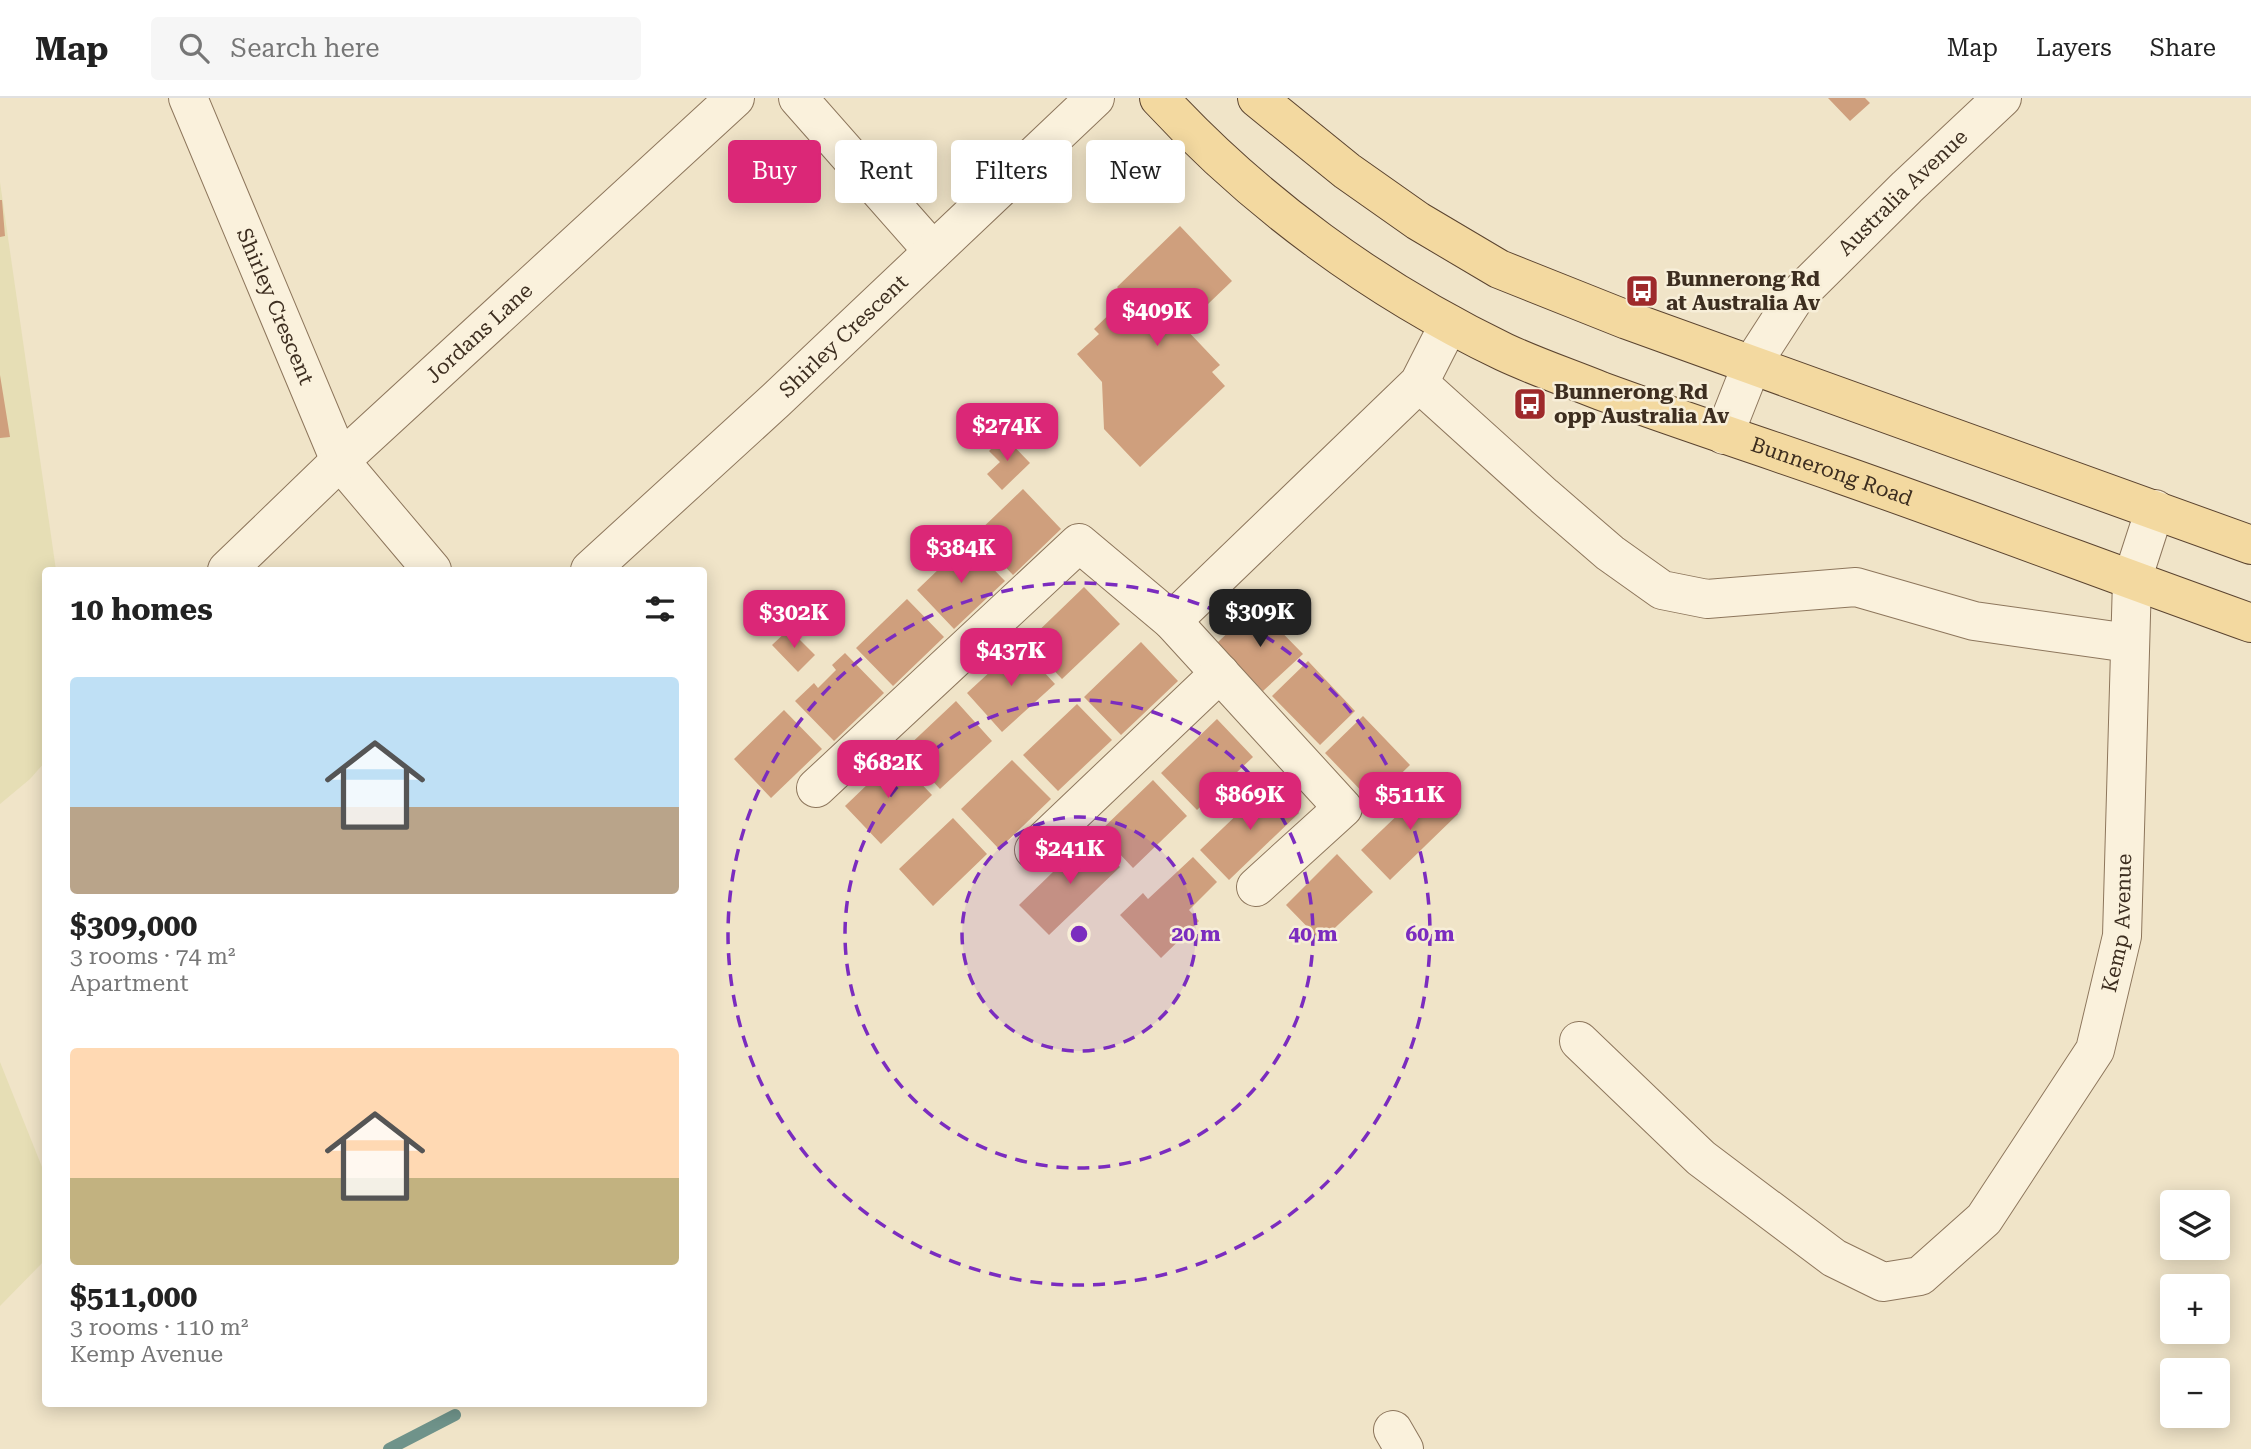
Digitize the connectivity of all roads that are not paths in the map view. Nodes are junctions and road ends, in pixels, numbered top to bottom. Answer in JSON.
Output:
{"nodes":[{"id":1,"x":188,"y":98,"type":"edge"},
{"id":2,"x":735,"y":98,"type":"edge"},
{"id":3,"x":798,"y":98,"type":"edge"},
{"id":4,"x":1095,"y":98,"type":"edge"},
{"id":5,"x":1159,"y":98,"type":"edge"},
{"id":6,"x":1257,"y":98,"type":"edge"},
{"id":7,"x":2002,"y":98,"type":"edge"},
{"id":8,"x":933,"y":251,"type":"junction"},
{"id":9,"x":1449,"y":324,"type":"junction"},
{"id":10,"x":1752,"y":364,"type":"junction"},
{"id":11,"x":1419,"y":383,"type":"junction"},
{"id":12,"x":1724,"y":435,"type":"junction"},
{"id":13,"x":340,"y":461,"type":"junction"},
{"id":14,"x":2155,"y":509,"type":"junction"},
{"id":15,"x":2251,"y":545,"type":"edge"},
{"id":16,"x":230,"y":567,"type":"edge"},
{"id":17,"x":429,"y":567,"type":"edge"},
{"id":18,"x":593,"y":567,"type":"edge"},
{"id":19,"x":2132,"y":580,"type":"junction"},
{"id":20,"x":1172,"y":621,"type":"junction"},
{"id":21,"x":2251,"y":623,"type":"edge"},
{"id":22,"x":2129,"y":643,"type":"junction"},
{"id":23,"x":1220,"y":673,"type":"junction"},
{"id":24,"x":816,"y":788,"type":"dead end"},
{"id":25,"x":1034,"y":850,"type":"dead end"},
{"id":26,"x":1256,"y":887,"type":"dead end"},
{"id":27,"x":1579,"y":1041,"type":"dead end"}],
"edges":[{"from":1,"to":13,"type":"street","name":"Shirley Crescent"},
{"from":2,"to":13,"type":"street","name":"Jordans Lane"},
{"from":3,"to":8,"type":"street"},
{"from":4,"to":8,"type":"street","name":"Shirley Crescent"},
{"from":5,"to":9,"type":"main road","name":"Bunnerong Road"},
{"from":6,"to":10,"type":"main road"},
{"from":7,"to":10,"type":"street","name":"Australia Avenue"},
{"from":8,"to":18,"type":"street","name":"Shirley Crescent"},
{"from":9,"to":11,"type":"street"},
{"from":9,"to":12,"type":"main road","name":"Bunnerong Road"},
{"from":10,"to":12,"type":"street","name":"Australia Avenue"},
{"from":10,"to":14,"type":"main road"},
{"from":11,"to":20,"type":"street"},
{"from":11,"to":22,"type":"street"},
{"from":12,"to":19,"type":"main road","name":"Bunnerong Road"},
{"from":13,"to":16,"type":"street","name":"Jordans Lane"},
{"from":13,"to":17,"type":"street","name":"Shirley Crescent"},
{"from":14,"to":15,"type":"main road"},
{"from":14,"to":19,"type":"street","name":"Kemp Avenue"},
{"from":19,"to":21,"type":"main road","name":"Bunnerong Road"},
{"from":19,"to":22,"type":"street","name":"Kemp Avenue"},
{"from":20,"to":23,"type":"street"},
{"from":20,"to":24,"type":"street"},
{"from":22,"to":27,"type":"street","name":"Kemp Avenue"},
{"from":23,"to":25,"type":"street"},
{"from":23,"to":26,"type":"street"}]}
